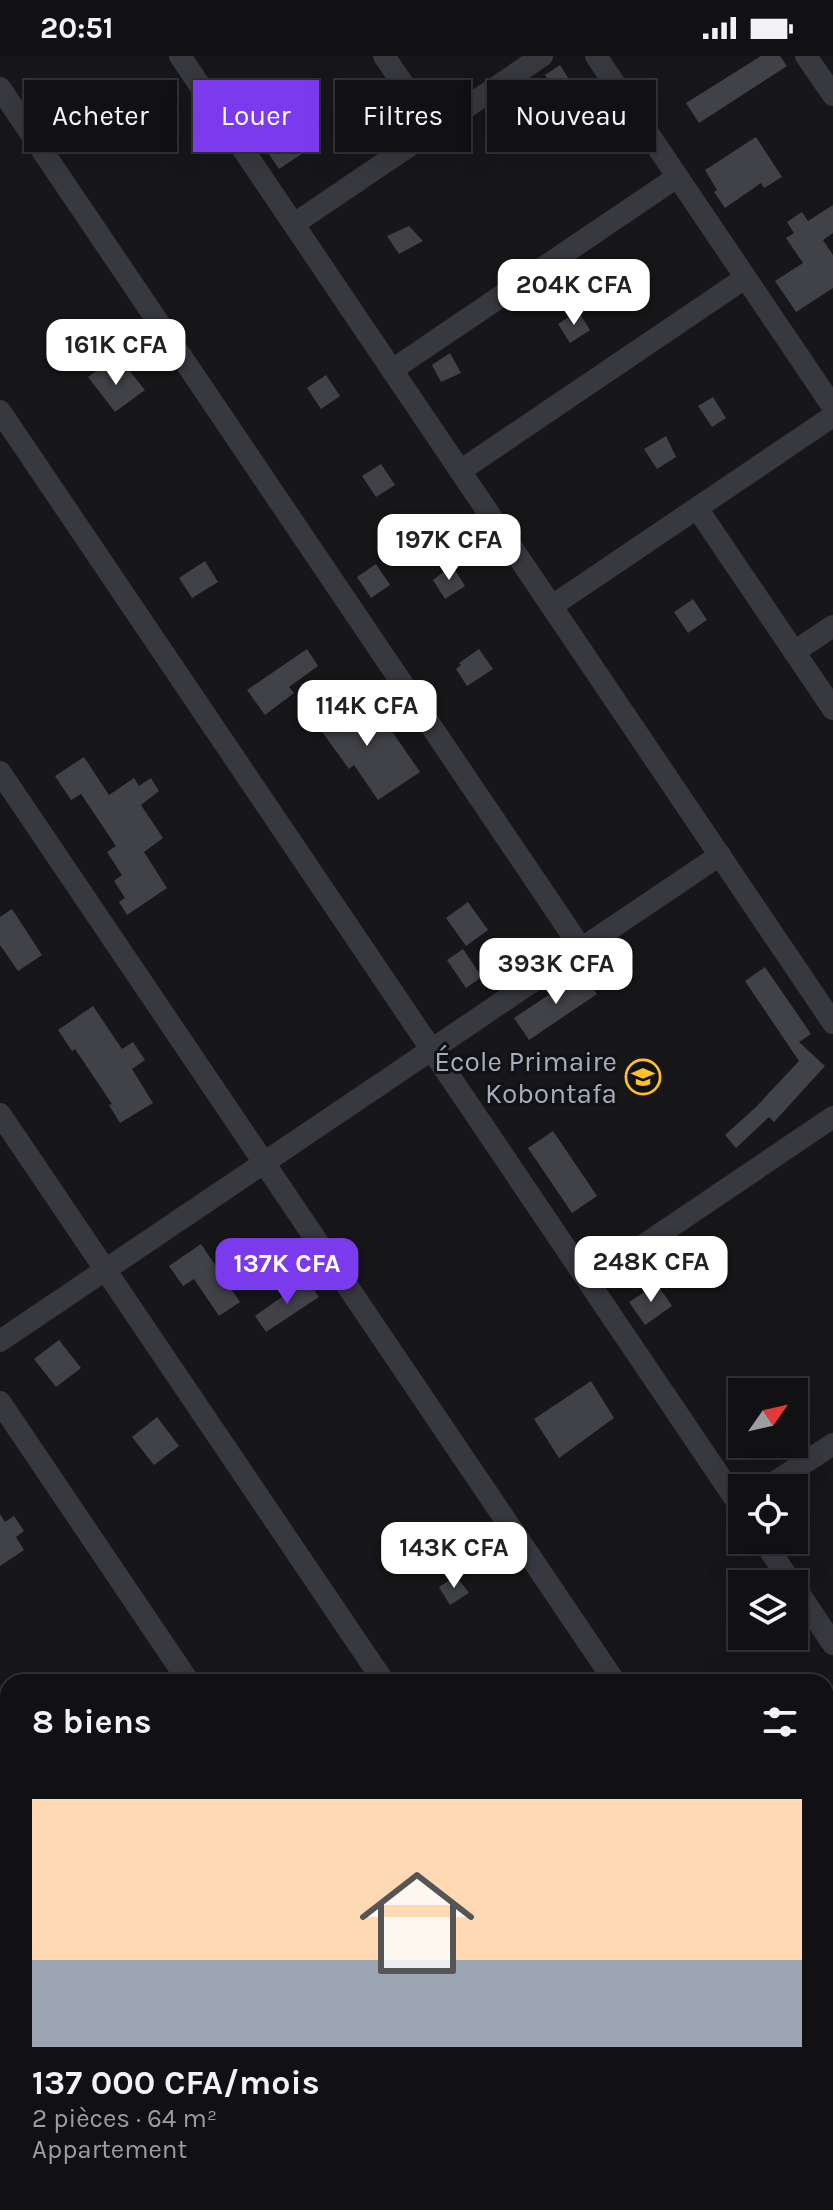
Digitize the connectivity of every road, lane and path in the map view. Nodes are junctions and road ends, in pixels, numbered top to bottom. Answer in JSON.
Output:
{"nodes":[{"id":1,"x":180,"y":56,"type":"edge"},
{"id":2,"x":384,"y":56,"type":"edge"},
{"id":3,"x":542,"y":56,"type":"edge"},
{"id":4,"x":596,"y":56,"type":"edge"},
{"id":5,"x":806,"y":56,"type":"edge"},
{"id":6,"x":400,"y":80,"type":"edge"},
{"id":7,"x":0,"y":88,"type":"edge"},
{"id":8,"x":833,"y":95,"type":"edge"},
{"id":9,"x":471,"y":104,"type":"edge"},
{"id":10,"x":400,"y":152,"type":"edge"},
{"id":11,"x":677,"y":177,"type":"junction"},
{"id":12,"x":294,"y":224,"type":"junction"},
{"id":13,"x":745,"y":278,"type":"junction"},
{"id":14,"x":392,"y":370,"type":"junction"},
{"id":15,"x":833,"y":407,"type":"edge"},
{"id":16,"x":0,"y":411,"type":"edge"},
{"id":17,"x":833,"y":416,"type":"edge"},
{"id":18,"x":460,"y":471,"type":"junction"},
{"id":19,"x":697,"y":508,"type":"junction"},
{"id":20,"x":552,"y":606,"type":"junction"},
{"id":21,"x":833,"y":626,"type":"edge"},
{"id":22,"x":794,"y":652,"type":"junction"},
{"id":23,"x":833,"y":709,"type":"edge"},
{"id":24,"x":0,"y":772,"type":"edge"},
{"id":25,"x":720,"y":855,"type":"junction"},
{"id":26,"x":581,"y":948,"type":"junction"},
{"id":27,"x":833,"y":1023,"type":"edge"},
{"id":28,"x":431,"y":1049,"type":"junction"},
{"id":29,"x":0,"y":1114,"type":"edge"},
{"id":30,"x":833,"y":1117,"type":"edge"},
{"id":31,"x":264,"y":1163,"type":"junction"},
{"id":32,"x":105,"y":1270,"type":"junction"},
{"id":33,"x":589,"y":1282,"type":"junction"},
{"id":34,"x":0,"y":1341,"type":"edge"},
{"id":35,"x":0,"y":1402,"type":"edge"},
{"id":36,"x":833,"y":1444,"type":"edge"},
{"id":37,"x":787,"y":1474,"type":"edge"},
{"id":38,"x":728,"y":1487,"type":"edge"},
{"id":39,"x":808,"y":1607,"type":"edge"},
{"id":40,"x":833,"y":1644,"type":"edge"},
{"id":41,"x":184,"y":1674,"type":"edge"},
{"id":42,"x":379,"y":1674,"type":"edge"},
{"id":43,"x":610,"y":1674,"type":"edge"}],
"edges":[{"from":1,"to":12,"type":"street"},
{"from":2,"to":6,"type":"street"},
{"from":3,"to":9,"type":"street"},
{"from":4,"to":11,"type":"street"},
{"from":5,"to":8,"type":"street"},
{"from":7,"to":26,"type":"street"},
{"from":10,"to":12,"type":"street"},
{"from":11,"to":13,"type":"street"},
{"from":11,"to":14,"type":"street"},
{"from":12,"to":14,"type":"street"},
{"from":13,"to":15,"type":"street"},
{"from":13,"to":18,"type":"street"},
{"from":14,"to":18,"type":"street"},
{"from":16,"to":28,"type":"street"},
{"from":17,"to":19,"type":"street"},
{"from":18,"to":20,"type":"street"},
{"from":19,"to":20,"type":"street"},
{"from":19,"to":22,"type":"street"},
{"from":20,"to":25,"type":"street"},
{"from":21,"to":22,"type":"street"},
{"from":22,"to":23,"type":"street"},
{"from":24,"to":31,"type":"street"},
{"from":25,"to":26,"type":"street"},
{"from":25,"to":27,"type":"street"},
{"from":26,"to":28,"type":"street"},
{"from":28,"to":31,"type":"street"},
{"from":28,"to":33,"type":"street"},
{"from":29,"to":32,"type":"street"},
{"from":30,"to":33,"type":"street"},
{"from":31,"to":32,"type":"street"},
{"from":31,"to":43,"type":"street"},
{"from":32,"to":34,"type":"street"},
{"from":32,"to":42,"type":"street"},
{"from":33,"to":38,"type":"street"},
{"from":35,"to":41,"type":"street"},
{"from":36,"to":37,"type":"street"},
{"from":39,"to":40,"type":"street"}]}
